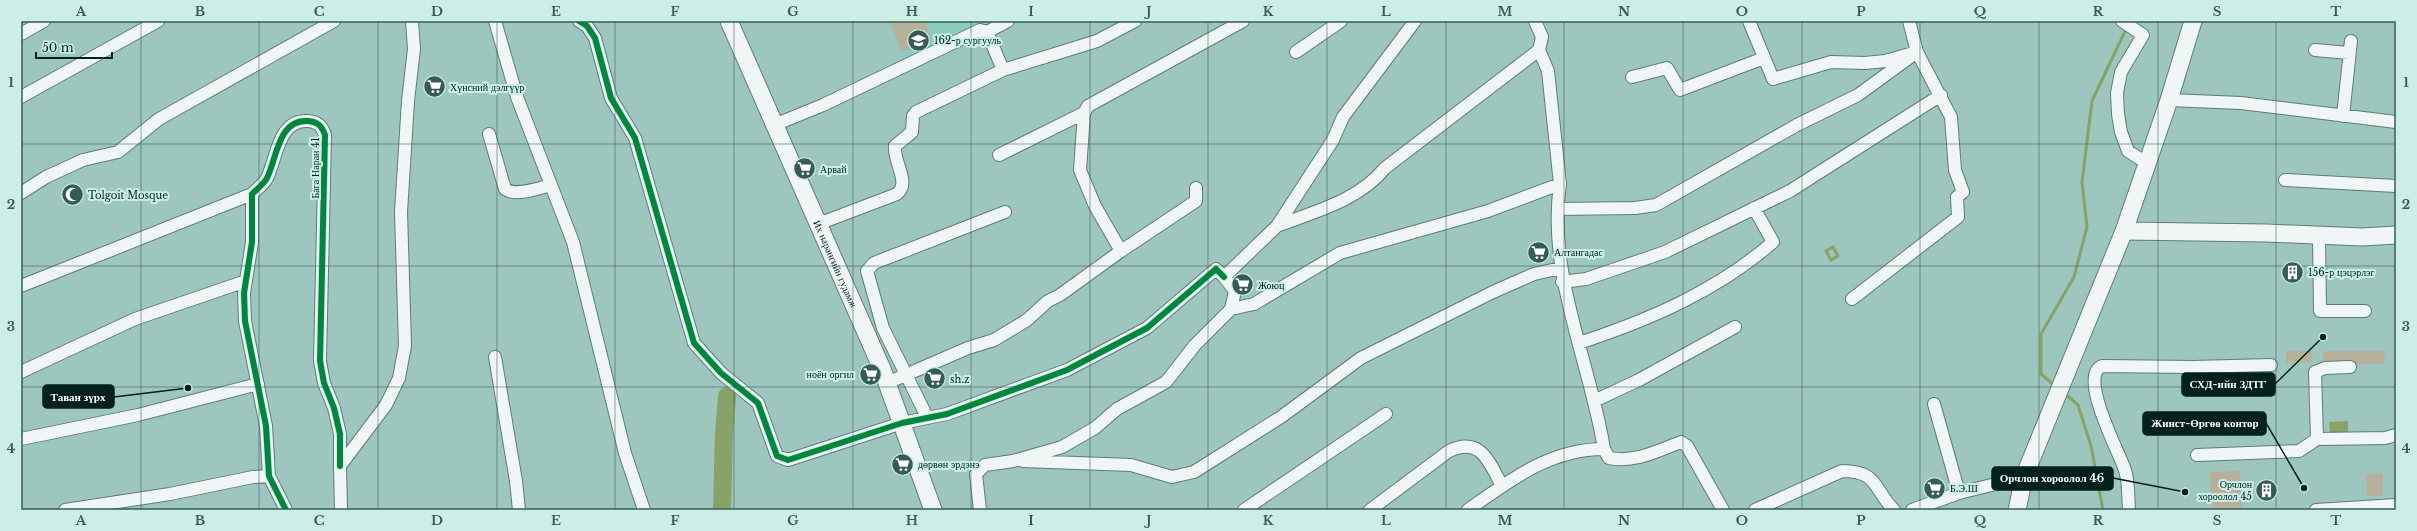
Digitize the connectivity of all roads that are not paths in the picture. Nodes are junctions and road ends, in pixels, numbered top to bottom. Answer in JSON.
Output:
{"nodes":[{"id":1,"x":44,"y":21,"type":"edge"},
{"id":2,"x":158,"y":21,"type":"edge"},
{"id":3,"x":334,"y":21,"type":"edge"},
{"id":4,"x":412,"y":21,"type":"edge"},
{"id":5,"x":495,"y":21,"type":"edge"},
{"id":6,"x":579,"y":21,"type":"edge"},
{"id":7,"x":729,"y":21,"type":"edge"},
{"id":8,"x":1008,"y":21,"type":"edge"},
{"id":9,"x":1135,"y":21,"type":"edge"},
{"id":10,"x":1243,"y":21,"type":"edge"},
{"id":11,"x":1341,"y":21,"type":"edge"},
{"id":12,"x":1415,"y":21,"type":"edge"},
{"id":13,"x":1535,"y":21,"type":"edge"},
{"id":14,"x":1749,"y":21,"type":"edge"},
{"id":15,"x":1909,"y":21,"type":"edge"},
{"id":16,"x":2122,"y":21,"type":"edge"},
{"id":17,"x":2192,"y":21,"type":"edge"},
{"id":18,"x":987,"y":32,"type":"junction"},
{"id":19,"x":21,"y":34,"type":"edge"},
{"id":20,"x":2351,"y":41,"type":"dead end"},
{"id":21,"x":1540,"y":50,"type":"junction"},
{"id":22,"x":2315,"y":50,"type":"dead end"},
{"id":23,"x":1296,"y":52,"type":"dead end"},
{"id":24,"x":1917,"y":52,"type":"junction"},
{"id":25,"x":2349,"y":53,"type":"junction"},
{"id":26,"x":1764,"y":58,"type":"junction"},
{"id":27,"x":1003,"y":70,"type":"junction"},
{"id":28,"x":1632,"y":77,"type":"dead end"},
{"id":29,"x":1940,"y":95,"type":"junction"},
{"id":30,"x":21,"y":97,"type":"edge"},
{"id":31,"x":2170,"y":100,"type":"junction"},
{"id":32,"x":1084,"y":113,"type":"junction"},
{"id":33,"x":2343,"y":116,"type":"junction"},
{"id":34,"x":2396,"y":122,"type":"edge"},
{"id":35,"x":774,"y":125,"type":"junction"},
{"id":36,"x":489,"y":134,"type":"dead end"},
{"id":37,"x":999,"y":155,"type":"dead end"},
{"id":38,"x":2148,"y":164,"type":"junction"},
{"id":39,"x":2285,"y":180,"type":"dead end"},
{"id":40,"x":1560,"y":184,"type":"junction"},
{"id":41,"x":551,"y":185,"type":"junction"},
{"id":42,"x":2396,"y":186,"type":"edge"},
{"id":43,"x":1196,"y":188,"type":"dead end"},
{"id":44,"x":21,"y":193,"type":"edge"},
{"id":45,"x":252,"y":194,"type":"junction"},
{"id":46,"x":1754,"y":208,"type":"junction"},
{"id":47,"x":1558,"y":209,"type":"junction"},
{"id":48,"x":1005,"y":212,"type":"dead end"},
{"id":49,"x":818,"y":224,"type":"junction"},
{"id":50,"x":1277,"y":226,"type":"junction"},
{"id":51,"x":2124,"y":231,"type":"junction"},
{"id":52,"x":2319,"y":235,"type":"junction"},
{"id":53,"x":2396,"y":235,"type":"edge"},
{"id":54,"x":1121,"y":251,"type":"junction"},
{"id":55,"x":1561,"y":268,"type":"junction"},
{"id":56,"x":1224,"y":277,"type":"junction"},
{"id":57,"x":246,"y":281,"type":"junction"},
{"id":58,"x":1562,"y":282,"type":"junction"},
{"id":59,"x":21,"y":286,"type":"edge"},
{"id":60,"x":1852,"y":299,"type":"dead end"},
{"id":61,"x":1231,"y":309,"type":"junction"},
{"id":62,"x":2364,"y":311,"type":"dead end"},
{"id":63,"x":1735,"y":327,"type":"dead end"},
{"id":64,"x":883,"y":328,"type":"junction"},
{"id":65,"x":866,"y":335,"type":"junction"},
{"id":66,"x":1579,"y":343,"type":"junction"},
{"id":67,"x":496,"y":357,"type":"dead end"},
{"id":68,"x":2271,"y":365,"type":"dead end"},
{"id":69,"x":2350,"y":367,"type":"dead end"},
{"id":70,"x":21,"y":372,"type":"edge"},
{"id":71,"x":904,"y":375,"type":"junction"},
{"id":72,"x":887,"y":383,"type":"junction"},
{"id":73,"x":258,"y":384,"type":"junction"},
{"id":74,"x":1594,"y":401,"type":"junction"},
{"id":75,"x":1934,"y":404,"type":"dead end"},
{"id":76,"x":1386,"y":414,"type":"dead end"},
{"id":77,"x":928,"y":417,"type":"junction"},
{"id":78,"x":902,"y":423,"type":"junction"},
{"id":79,"x":2396,"y":435,"type":"edge"},
{"id":80,"x":21,"y":439,"type":"edge"},
{"id":81,"x":2317,"y":439,"type":"junction"},
{"id":82,"x":1604,"y":449,"type":"junction"},
{"id":83,"x":2197,"y":455,"type":"dead end"},
{"id":84,"x":1014,"y":461,"type":"junction"},
{"id":85,"x":340,"y":466,"type":"junction"},
{"id":86,"x":269,"y":476,"type":"junction"},
{"id":87,"x":2024,"y":477,"type":"junction"},
{"id":88,"x":1502,"y":486,"type":"junction"},
{"id":89,"x":1959,"y":493,"type":"junction"},
{"id":90,"x":2396,"y":505,"type":"edge"},
{"id":91,"x":65,"y":510,"type":"edge"},
{"id":92,"x":286,"y":510,"type":"edge"},
{"id":93,"x":341,"y":510,"type":"edge"},
{"id":94,"x":519,"y":510,"type":"edge"},
{"id":95,"x":644,"y":510,"type":"edge"},
{"id":96,"x":933,"y":510,"type":"edge"},
{"id":97,"x":980,"y":510,"type":"edge"},
{"id":98,"x":1244,"y":510,"type":"edge"},
{"id":99,"x":1370,"y":510,"type":"edge"},
{"id":100,"x":1468,"y":510,"type":"edge"},
{"id":101,"x":1723,"y":510,"type":"edge"},
{"id":102,"x":1755,"y":510,"type":"edge"},
{"id":103,"x":1894,"y":510,"type":"edge"},
{"id":104,"x":1912,"y":510,"type":"edge"},
{"id":105,"x":2017,"y":510,"type":"edge"},
{"id":106,"x":2129,"y":510,"type":"edge"},
{"id":107,"x":2315,"y":510,"type":"edge"}],
"edges":[{"from":1,"to":19,"type":"street"},
{"from":2,"to":30,"type":"street"},
{"from":3,"to":44,"type":"street"},
{"from":4,"to":85,"type":"street"},
{"from":5,"to":41,"type":"street"},
{"from":6,"to":78,"type":"street"},
{"from":7,"to":35,"type":"street","name":"Их нарангийн гудамж"},
{"from":8,"to":18,"type":"street"},
{"from":9,"to":27,"type":"street"},
{"from":10,"to":32,"type":"street"},
{"from":11,"to":23,"type":"street"},
{"from":12,"to":50,"type":"street"},
{"from":13,"to":21,"type":"street"},
{"from":14,"to":26,"type":"street"},
{"from":15,"to":24,"type":"street"},
{"from":16,"to":38,"type":"street"},
{"from":17,"to":31,"type":"street"},
{"from":18,"to":27,"type":"street"},
{"from":18,"to":35,"type":"street"},
{"from":20,"to":25,"type":"street"},
{"from":21,"to":40,"type":"street"},
{"from":21,"to":50,"type":"street"},
{"from":22,"to":25,"type":"street"},
{"from":24,"to":26,"type":"street"},
{"from":24,"to":29,"type":"street"},
{"from":24,"to":47,"type":"street"},
{"from":25,"to":33,"type":"street"},
{"from":26,"to":28,"type":"street"},
{"from":27,"to":49,"type":"street"},
{"from":29,"to":46,"type":"street"},
{"from":29,"to":60,"type":"street"},
{"from":31,"to":33,"type":"street"},
{"from":31,"to":38,"type":"street"},
{"from":32,"to":37,"type":"street"},
{"from":32,"to":54,"type":"street"},
{"from":33,"to":34,"type":"street"},
{"from":35,"to":49,"type":"street","name":"Их нарангийн гудамж"},
{"from":36,"to":41,"type":"street"},
{"from":38,"to":51,"type":"street"},
{"from":39,"to":42,"type":"street"},
{"from":40,"to":47,"type":"street"},
{"from":40,"to":61,"type":"street"},
{"from":41,"to":95,"type":"street"},
{"from":43,"to":54,"type":"street"},
{"from":45,"to":57,"type":"street"},
{"from":45,"to":59,"type":"street"},
{"from":45,"to":85,"type":"street","name":"Бага Наран 41"},
{"from":46,"to":58,"type":"street"},
{"from":46,"to":66,"type":"street"},
{"from":47,"to":55,"type":"street"},
{"from":48,"to":64,"type":"street"},
{"from":49,"to":65,"type":"street","name":"Их нарангийн гудамж"},
{"from":50,"to":56,"type":"street"},
{"from":51,"to":52,"type":"street"},
{"from":51,"to":87,"type":"street"},
{"from":52,"to":53,"type":"street"},
{"from":52,"to":62,"type":"street"},
{"from":54,"to":71,"type":"street"},
{"from":55,"to":58,"type":"street"},
{"from":55,"to":84,"type":"street"},
{"from":56,"to":61,"type":"street"},
{"from":56,"to":77,"type":"street"},
{"from":57,"to":70,"type":"street"},
{"from":57,"to":73,"type":"street"},
{"from":58,"to":66,"type":"street"},
{"from":61,"to":84,"type":"street"},
{"from":63,"to":74,"type":"street"},
{"from":64,"to":65,"type":"street"},
{"from":64,"to":71,"type":"street"},
{"from":65,"to":72,"type":"street","name":"Их нарангийн гудамж"},
{"from":66,"to":74,"type":"street"},
{"from":67,"to":94,"type":"street"},
{"from":68,"to":106,"type":"street"},
{"from":69,"to":81,"type":"street"},
{"from":71,"to":72,"type":"street"},
{"from":71,"to":77,"type":"street"},
{"from":72,"to":78,"type":"street","name":"Их нарангийн гудамж"},
{"from":73,"to":80,"type":"street"},
{"from":73,"to":86,"type":"street"},
{"from":74,"to":82,"type":"street"},
{"from":75,"to":89,"type":"street"},
{"from":76,"to":98,"type":"street"},
{"from":77,"to":78,"type":"street"},
{"from":78,"to":96,"type":"street","name":"Их нарангийн гудамж"},
{"from":79,"to":81,"type":"street"},
{"from":81,"to":83,"type":"street"},
{"from":82,"to":88,"type":"street"},
{"from":82,"to":101,"type":"street"},
{"from":84,"to":97,"type":"street"},
{"from":85,"to":93,"type":"street"},
{"from":86,"to":91,"type":"street"},
{"from":86,"to":92,"type":"street"},
{"from":87,"to":89,"type":"street"},
{"from":87,"to":105,"type":"street"},
{"from":88,"to":99,"type":"street"},
{"from":88,"to":100,"type":"street"},
{"from":89,"to":104,"type":"street"},
{"from":90,"to":107,"type":"street"},
{"from":102,"to":103,"type":"street"}]}
